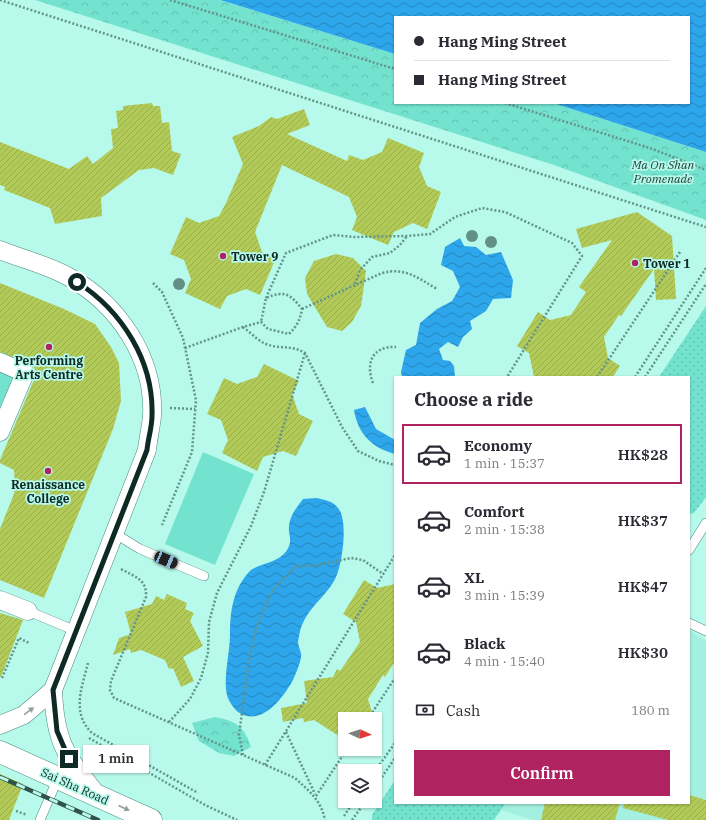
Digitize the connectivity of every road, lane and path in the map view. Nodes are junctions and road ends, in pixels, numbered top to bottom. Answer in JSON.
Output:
{"nodes":[{"id":1,"x":0,"y":0,"type":"edge"},
{"id":2,"x":170,"y":0,"type":"edge"},
{"id":3,"x":394,"y":69,"type":"edge"},
{"id":4,"x":508,"y":104,"type":"edge"},
{"id":5,"x":706,"y":170,"type":"edge"},
{"id":6,"x":706,"y":227,"type":"edge"},
{"id":7,"x":406,"y":236,"type":"junction"},
{"id":8,"x":0,"y":250,"type":"edge"},
{"id":9,"x":680,"y":252,"type":"dead end"},
{"id":10,"x":706,"y":268,"type":"edge"},
{"id":11,"x":153,"y":283,"type":"dead end"},
{"id":12,"x":706,"y":284,"type":"edge"},
{"id":13,"x":355,"y":285,"type":"junction"},
{"id":14,"x":437,"y":289,"type":"dead end"},
{"id":15,"x":266,"y":298,"type":"junction"},
{"id":16,"x":302,"y":309,"type":"junction"},
{"id":17,"x":262,"y":322,"type":"junction"},
{"id":18,"x":243,"y":327,"type":"junction"},
{"id":19,"x":396,"y":347,"type":"dead end"},
{"id":20,"x":185,"y":348,"type":"junction"},
{"id":21,"x":305,"y":352,"type":"junction"},
{"id":22,"x":0,"y":362,"type":"edge"},
{"id":23,"x":508,"y":376,"type":"edge"},
{"id":24,"x":598,"y":376,"type":"edge"},
{"id":25,"x":636,"y":376,"type":"edge"},
{"id":26,"x":646,"y":376,"type":"edge"},
{"id":27,"x":374,"y":383,"type":"dead end"},
{"id":28,"x":163,"y":408,"type":"dead end"},
{"id":29,"x":195,"y":409,"type":"junction"},
{"id":30,"x":0,"y":432,"type":"edge"},
{"id":31,"x":394,"y":465,"type":"edge"},
{"id":32,"x":706,"y":523,"type":"edge"},
{"id":33,"x":162,"y":525,"type":"dead end"},
{"id":34,"x":114,"y":533,"type":"junction"},
{"id":35,"x":690,"y":548,"type":"edge"},
{"id":36,"x":394,"y":557,"type":"edge"},
{"id":37,"x":121,"y":570,"type":"dead end"},
{"id":38,"x":383,"y":574,"type":"junction"},
{"id":39,"x":204,"y":576,"type":"dead end"},
{"id":40,"x":0,"y":600,"type":"edge"},
{"id":41,"x":28,"y":611,"type":"joint"},
{"id":42,"x":690,"y":623,"type":"edge"},
{"id":43,"x":76,"y":631,"type":"junction"},
{"id":44,"x":706,"y":631,"type":"edge"},
{"id":45,"x":29,"y":643,"type":"dead end"},
{"id":46,"x":88,"y":663,"type":"dead end"},
{"id":47,"x":2,"y":678,"type":"dead end"},
{"id":48,"x":394,"y":680,"type":"edge"},
{"id":49,"x":53,"y":690,"type":"junction"},
{"id":50,"x":373,"y":712,"type":"edge"},
{"id":51,"x":169,"y":722,"type":"junction"},
{"id":52,"x":0,"y":725,"type":"edge"},
{"id":53,"x":286,"y":732,"type":"junction"},
{"id":54,"x":89,"y":738,"type":"dead end"},
{"id":55,"x":394,"y":744,"type":"edge"},
{"id":56,"x":0,"y":752,"type":"edge"},
{"id":57,"x":243,"y":755,"type":"junction"},
{"id":58,"x":343,"y":756,"type":"edge"},
{"id":59,"x":394,"y":759,"type":"edge"},
{"id":60,"x":380,"y":764,"type":"edge"},
{"id":61,"x":265,"y":765,"type":"junction"},
{"id":62,"x":382,"y":777,"type":"edge"},
{"id":63,"x":58,"y":778,"type":"junction"},
{"id":64,"x":198,"y":793,"type":"dead end"},
{"id":65,"x":98,"y":796,"type":"junction"},
{"id":66,"x":316,"y":796,"type":"junction"},
{"id":67,"x":349,"y":808,"type":"edge"},
{"id":68,"x":361,"y":808,"type":"edge"},
{"id":69,"x":344,"y":816,"type":"dead end"},
{"id":70,"x":40,"y":820,"type":"edge"},
{"id":71,"x":151,"y":820,"type":"edge"},
{"id":72,"x":237,"y":820,"type":"edge"},
{"id":73,"x":325,"y":820,"type":"edge"},
{"id":74,"x":352,"y":820,"type":"edge"}],
"edges":[{"from":1,"to":6,"type":"path"},
{"from":2,"to":3,"type":"path"},
{"from":4,"to":5,"type":"path"},
{"from":7,"to":13,"type":"path"},
{"from":7,"to":15,"type":"path"},
{"from":7,"to":23,"type":"path"},
{"from":8,"to":34,"type":"street"},
{"from":9,"to":24,"type":"path"},
{"from":10,"to":25,"type":"path"},
{"from":11,"to":20,"type":"path"},
{"from":12,"to":26,"type":"path"},
{"from":13,"to":14,"type":"path"},
{"from":13,"to":16,"type":"path"},
{"from":15,"to":16,"type":"path"},
{"from":15,"to":17,"type":"path"},
{"from":16,"to":17,"type":"path"},
{"from":17,"to":18,"type":"path"},
{"from":18,"to":20,"type":"path"},
{"from":18,"to":21,"type":"path"},
{"from":19,"to":27,"type":"path"},
{"from":20,"to":29,"type":"path"},
{"from":21,"to":31,"type":"path"},
{"from":21,"to":51,"type":"path"},
{"from":22,"to":30,"type":"street"},
{"from":28,"to":29,"type":"path"},
{"from":29,"to":33,"type":"path"},
{"from":32,"to":35,"type":"lane"},
{"from":34,"to":39,"type":"lane"},
{"from":34,"to":43,"type":"street"},
{"from":36,"to":38,"type":"path"},
{"from":37,"to":51,"type":"path"},
{"from":38,"to":53,"type":"path"},
{"from":38,"to":57,"type":"path"},
{"from":40,"to":41,"type":"street"},
{"from":41,"to":43,"type":"lane"},
{"from":42,"to":44,"type":"lane"},
{"from":43,"to":49,"type":"street"},
{"from":45,"to":47,"type":"path"},
{"from":46,"to":64,"type":"path"},
{"from":48,"to":50,"type":"path"},
{"from":52,"to":49,"type":"street","one_way":true},
{"from":49,"to":65,"type":"street"},
{"from":51,"to":57,"type":"path"},
{"from":53,"to":61,"type":"path"},
{"from":53,"to":66,"type":"path"},
{"from":54,"to":72,"type":"path"},
{"from":55,"to":60,"type":"path"},
{"from":56,"to":63,"type":"main road","name":"Sai Sha Road"},
{"from":57,"to":61,"type":"path"},
{"from":58,"to":66,"type":"path"},
{"from":59,"to":62,"type":"path"},
{"from":61,"to":66,"type":"path"},
{"from":63,"to":65,"type":"main road","name":"Sai Sha Road"},
{"from":63,"to":70,"type":"lane"},
{"from":65,"to":71,"type":"main road","name":"Sai Sha Road","one_way":true},
{"from":66,"to":73,"type":"path"},
{"from":67,"to":69,"type":"path"},
{"from":68,"to":74,"type":"path"}]}
